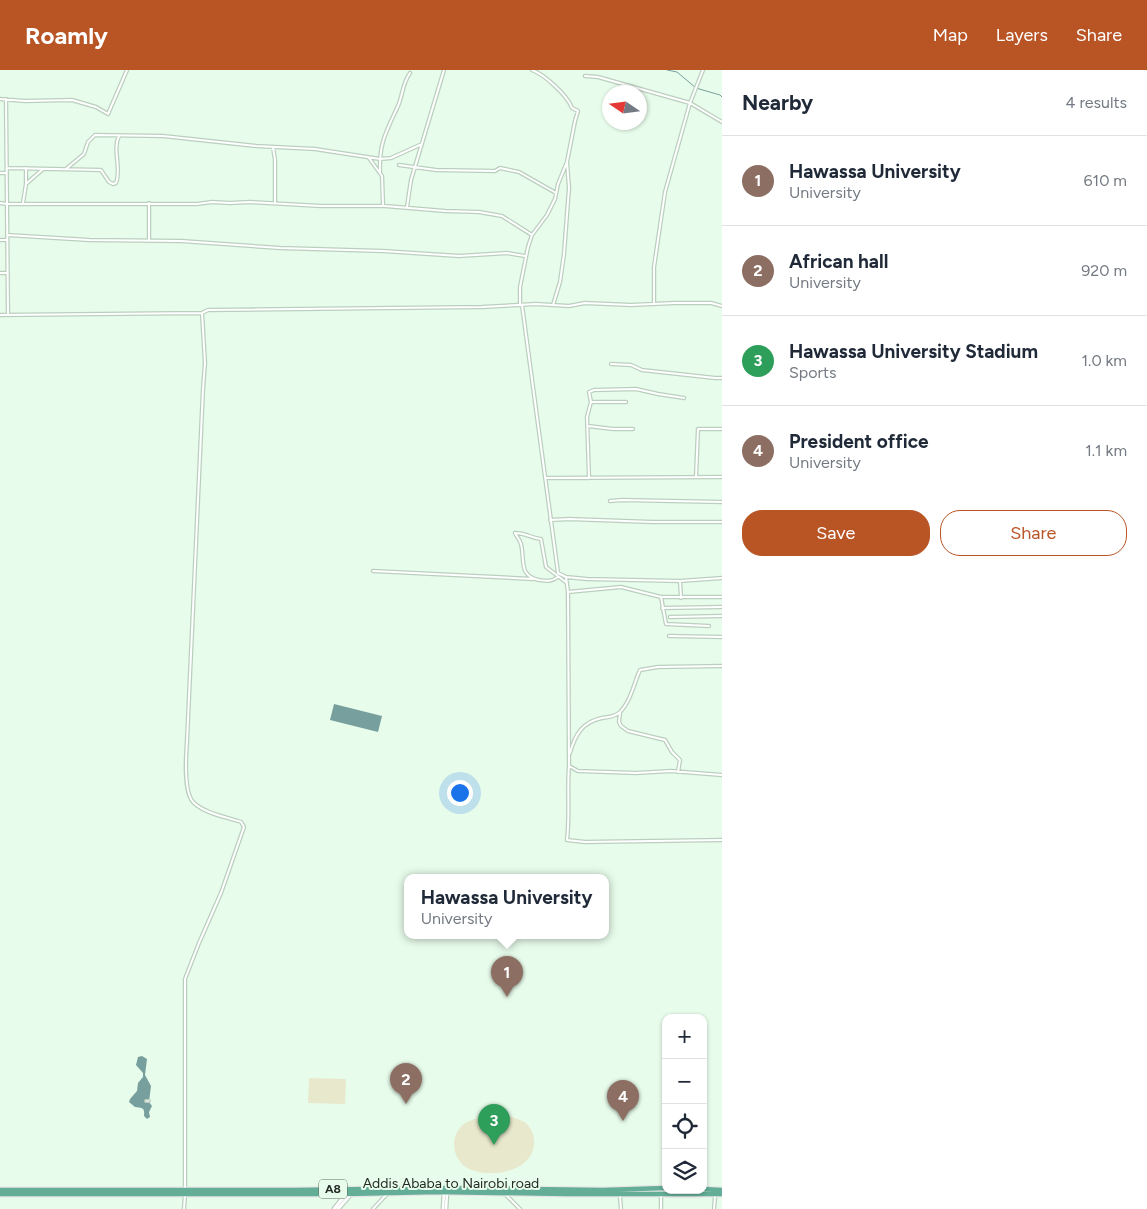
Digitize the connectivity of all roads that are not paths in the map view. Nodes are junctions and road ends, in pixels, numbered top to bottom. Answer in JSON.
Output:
{"nodes":[{"id":1,"x":126,"y":70,"type":"edge"},
{"id":2,"x":444,"y":70,"type":"edge"},
{"id":3,"x":532,"y":70,"type":"edge"},
{"id":4,"x":703,"y":70,"type":"edge"},
{"id":5,"x":410,"y":73,"type":"dead end"},
{"id":6,"x":585,"y":76,"type":"dead end"},
{"id":7,"x":0,"y":99,"type":"edge"},
{"id":8,"x":6,"y":99,"type":"junction"},
{"id":9,"x":690,"y":103,"type":"junction"},
{"id":10,"x":722,"y":122,"type":"edge"},
{"id":11,"x":119,"y":136,"type":"junction"},
{"id":12,"x":422,"y":144,"type":"junction"},
{"id":13,"x":273,"y":146,"type":"junction"},
{"id":14,"x":369,"y":158,"type":"junction"},
{"id":15,"x":380,"y":159,"type":"junction"},
{"id":16,"x":567,"y":162,"type":"junction"},
{"id":17,"x":399,"y":165,"type":"dead end"},
{"id":18,"x":415,"y":167,"type":"junction"},
{"id":19,"x":7,"y":168,"type":"junction"},
{"id":20,"x":26,"y":168,"type":"junction"},
{"id":21,"x":44,"y":169,"type":"junction"},
{"id":22,"x":66,"y":169,"type":"junction"},
{"id":23,"x":380,"y":172,"type":"junction"},
{"id":24,"x":0,"y":173,"type":"edge"},
{"id":25,"x":7,"y":173,"type":"junction"},
{"id":26,"x":26,"y":184,"type":"junction"},
{"id":27,"x":556,"y":193,"type":"junction"},
{"id":28,"x":0,"y":202,"type":"edge"},
{"id":29,"x":23,"y":203,"type":"junction"},
{"id":30,"x":275,"y":203,"type":"junction"},
{"id":31,"x":7,"y":204,"type":"junction"},
{"id":32,"x":149,"y":204,"type":"junction"},
{"id":33,"x":383,"y":206,"type":"junction"},
{"id":34,"x":407,"y":208,"type":"junction"},
{"id":35,"x":532,"y":235,"type":"junction"},
{"id":36,"x":7,"y":236,"type":"junction"},
{"id":37,"x":0,"y":240,"type":"edge"},
{"id":38,"x":7,"y":240,"type":"junction"},
{"id":39,"x":148,"y":241,"type":"junction"},
{"id":40,"x":526,"y":256,"type":"junction"},
{"id":41,"x":0,"y":273,"type":"edge"},
{"id":42,"x":8,"y":273,"type":"junction"},
{"id":43,"x":654,"y":303,"type":"junction"},
{"id":44,"x":522,"y":305,"type":"junction"},
{"id":45,"x":553,"y":305,"type":"junction"},
{"id":46,"x":722,"y":306,"type":"edge"},
{"id":47,"x":202,"y":313,"type":"junction"},
{"id":48,"x":0,"y":315,"type":"edge"},
{"id":49,"x":8,"y":315,"type":"junction"},
{"id":50,"x":611,"y":364,"type":"dead end"},
{"id":51,"x":722,"y":378,"type":"edge"},
{"id":52,"x":684,"y":398,"type":"dead end"},
{"id":53,"x":591,"y":402,"type":"junction"},
{"id":54,"x":626,"y":402,"type":"dead end"},
{"id":55,"x":588,"y":426,"type":"junction"},
{"id":56,"x":633,"y":429,"type":"dead end"},
{"id":57,"x":722,"y":429,"type":"edge"},
{"id":58,"x":696,"y":477,"type":"junction"},
{"id":59,"x":722,"y":477,"type":"edge"},
{"id":60,"x":545,"y":478,"type":"junction"},
{"id":61,"x":589,"y":478,"type":"junction"},
{"id":62,"x":610,"y":501,"type":"dead end"},
{"id":63,"x":722,"y":502,"type":"edge"},
{"id":64,"x":550,"y":520,"type":"junction"},
{"id":65,"x":722,"y":522,"type":"edge"},
{"id":66,"x":373,"y":571,"type":"dead end"},
{"id":67,"x":558,"y":577,"type":"junction"},
{"id":68,"x":566,"y":577,"type":"junction"},
{"id":69,"x":722,"y":578,"type":"edge"},
{"id":70,"x":533,"y":579,"type":"junction"},
{"id":71,"x":680,"y":581,"type":"junction"},
{"id":72,"x":568,"y":584,"type":"junction"},
{"id":73,"x":568,"y":592,"type":"junction"},
{"id":74,"x":660,"y":596,"type":"junction"},
{"id":75,"x":681,"y":598,"type":"junction"},
{"id":76,"x":722,"y":598,"type":"edge"},
{"id":77,"x":722,"y":607,"type":"edge"},
{"id":78,"x":662,"y":608,"type":"junction"},
{"id":79,"x":670,"y":616,"type":"dead end"},
{"id":80,"x":722,"y":616,"type":"edge"},
{"id":81,"x":710,"y":626,"type":"dead end"},
{"id":82,"x":669,"y":636,"type":"dead end"},
{"id":83,"x":722,"y":637,"type":"edge"},
{"id":84,"x":722,"y":666,"type":"edge"},
{"id":85,"x":621,"y":711,"type":"junction"},
{"id":86,"x":569,"y":758,"type":"junction"},
{"id":87,"x":569,"y":766,"type":"junction"},
{"id":88,"x":678,"y":772,"type":"junction"},
{"id":89,"x":722,"y":775,"type":"edge"},
{"id":90,"x":722,"y":840,"type":"edge"},
{"id":91,"x":146,"y":1101,"type":"dead end"},
{"id":92,"x":150,"y":1101,"type":"dead end"},
{"id":93,"x":662,"y":1188,"type":"edge"},
{"id":94,"x":707,"y":1189,"type":"edge"},
{"id":95,"x":0,"y":1190,"type":"edge"},
{"id":96,"x":446,"y":1190,"type":"junction"},
{"id":97,"x":722,"y":1190,"type":"edge"},
{"id":98,"x":185,"y":1192,"type":"junction"},
{"id":99,"x":349,"y":1192,"type":"junction"},
{"id":100,"x":388,"y":1193,"type":"junction"},
{"id":101,"x":503,"y":1193,"type":"junction"},
{"id":102,"x":0,"y":1194,"type":"edge"},
{"id":103,"x":722,"y":1194,"type":"edge"},
{"id":104,"x":661,"y":1196,"type":"dead end"},
{"id":105,"x":620,"y":1197,"type":"dead end"},
{"id":106,"x":715,"y":1197,"type":"dead end"},
{"id":107,"x":184,"y":1209,"type":"edge"},
{"id":108,"x":334,"y":1209,"type":"edge"},
{"id":109,"x":338,"y":1209,"type":"edge"},
{"id":110,"x":373,"y":1209,"type":"edge"},
{"id":111,"x":444,"y":1209,"type":"edge"},
{"id":112,"x":520,"y":1209,"type":"edge"},
{"id":113,"x":621,"y":1209,"type":"edge"},
{"id":114,"x":661,"y":1209,"type":"edge"},
{"id":115,"x":714,"y":1209,"type":"edge"}],
"edges":[{"from":1,"to":8,"type":"street"},
{"from":2,"to":12,"type":"street"},
{"from":3,"to":16,"type":"street"},
{"from":4,"to":9,"type":"street"},
{"from":5,"to":15,"type":"street"},
{"from":6,"to":9,"type":"street"},
{"from":7,"to":8,"type":"street"},
{"from":8,"to":19,"type":"street"},
{"from":9,"to":10,"type":"street"},
{"from":9,"to":43,"type":"street"},
{"from":11,"to":13,"type":"street"},
{"from":11,"to":22,"type":"street"},
{"from":11,"to":22,"type":"street"},
{"from":12,"to":15,"type":"street"},
{"from":12,"to":18,"type":"street"},
{"from":13,"to":14,"type":"street"},
{"from":13,"to":30,"type":"street"},
{"from":14,"to":15,"type":"street"},
{"from":14,"to":23,"type":"street"},
{"from":15,"to":23,"type":"street"},
{"from":16,"to":27,"type":"street"},
{"from":16,"to":45,"type":"street"},
{"from":17,"to":18,"type":"street"},
{"from":18,"to":27,"type":"street"},
{"from":18,"to":34,"type":"street"},
{"from":19,"to":20,"type":"street"},
{"from":19,"to":25,"type":"street"},
{"from":20,"to":21,"type":"street"},
{"from":20,"to":26,"type":"street"},
{"from":21,"to":22,"type":"street"},
{"from":21,"to":26,"type":"street"},
{"from":23,"to":33,"type":"street"},
{"from":24,"to":25,"type":"street"},
{"from":25,"to":31,"type":"street"},
{"from":26,"to":29,"type":"street"},
{"from":27,"to":35,"type":"street"},
{"from":28,"to":31,"type":"street"},
{"from":29,"to":31,"type":"street"},
{"from":29,"to":32,"type":"street"},
{"from":30,"to":32,"type":"street"},
{"from":30,"to":33,"type":"street"},
{"from":31,"to":36,"type":"street"},
{"from":32,"to":39,"type":"street"},
{"from":33,"to":34,"type":"street"},
{"from":34,"to":35,"type":"street"},
{"from":35,"to":40,"type":"street"},
{"from":36,"to":38,"type":"street"},
{"from":36,"to":39,"type":"street"},
{"from":37,"to":38,"type":"street"},
{"from":38,"to":42,"type":"street"},
{"from":39,"to":40,"type":"street"},
{"from":40,"to":44,"type":"street"},
{"from":41,"to":42,"type":"street"},
{"from":42,"to":49,"type":"street"},
{"from":43,"to":45,"type":"street"},
{"from":43,"to":46,"type":"street"},
{"from":44,"to":45,"type":"street"},
{"from":44,"to":47,"type":"street"},
{"from":44,"to":60,"type":"street"},
{"from":47,"to":49,"type":"street"},
{"from":47,"to":98,"type":"street"},
{"from":48,"to":49,"type":"street"},
{"from":50,"to":51,"type":"street"},
{"from":52,"to":53,"type":"street"},
{"from":53,"to":54,"type":"street"},
{"from":53,"to":55,"type":"street"},
{"from":55,"to":56,"type":"street"},
{"from":55,"to":61,"type":"street"},
{"from":57,"to":58,"type":"street"},
{"from":58,"to":59,"type":"street"},
{"from":58,"to":61,"type":"street"},
{"from":60,"to":61,"type":"street"},
{"from":60,"to":64,"type":"street"},
{"from":62,"to":63,"type":"street"},
{"from":64,"to":65,"type":"street"},
{"from":64,"to":68,"type":"street"},
{"from":66,"to":70,"type":"street"},
{"from":67,"to":70,"type":"street"},
{"from":67,"to":70,"type":"street"},
{"from":67,"to":72,"type":"street"},
{"from":68,"to":71,"type":"street"},
{"from":68,"to":72,"type":"street"},
{"from":69,"to":71,"type":"street"},
{"from":71,"to":75,"type":"street"},
{"from":72,"to":73,"type":"street"},
{"from":73,"to":74,"type":"street"},
{"from":73,"to":86,"type":"street"},
{"from":74,"to":75,"type":"street"},
{"from":74,"to":78,"type":"street"},
{"from":75,"to":76,"type":"street"},
{"from":77,"to":78,"type":"street"},
{"from":78,"to":81,"type":"street"},
{"from":79,"to":80,"type":"street"},
{"from":82,"to":83,"type":"street"},
{"from":84,"to":85,"type":"street"},
{"from":85,"to":86,"type":"street"},
{"from":85,"to":88,"type":"street"},
{"from":86,"to":87,"type":"street"},
{"from":87,"to":88,"type":"street"},
{"from":87,"to":90,"type":"street"},
{"from":88,"to":89,"type":"street"},
{"from":91,"to":92,"type":"street"},
{"from":93,"to":96,"type":"highway","name":"Addis Ababa to Nairobi road","number":"A8"},
{"from":94,"to":97,"type":"highway"},
{"from":95,"to":98,"type":"highway","name":"Addis Ababa to Nairobi road","number":"A8"},
{"from":96,"to":99,"type":"highway","name":"Addis Ababa to Nairobi road","number":"A8"},
{"from":96,"to":100,"type":"highway","name":"Addis Ababa to Nairobi road","number":"A8"},
{"from":96,"to":101,"type":"highway","name":"Addis Ababa to Nairobi road","number":"A8"},
{"from":96,"to":111,"type":"street"},
{"from":98,"to":99,"type":"highway","name":"Addis Ababa to Nairobi road","number":"A8"},
{"from":98,"to":102,"type":"highway","name":"Addis Ababa to Nairobi road","number":"A8"},
{"from":98,"to":107,"type":"street"},
{"from":99,"to":100,"type":"highway","name":"Addis Ababa to Nairobi road","number":"A8"},
{"from":99,"to":108,"type":"main road"},
{"from":99,"to":109,"type":"main road"},
{"from":100,"to":110,"type":"street"},
{"from":101,"to":103,"type":"highway","name":"Addis Ababa to Nairobi road","number":"A8"},
{"from":101,"to":112,"type":"street"},
{"from":104,"to":114,"type":"street"},
{"from":105,"to":113,"type":"street"},
{"from":106,"to":115,"type":"street"}]}
